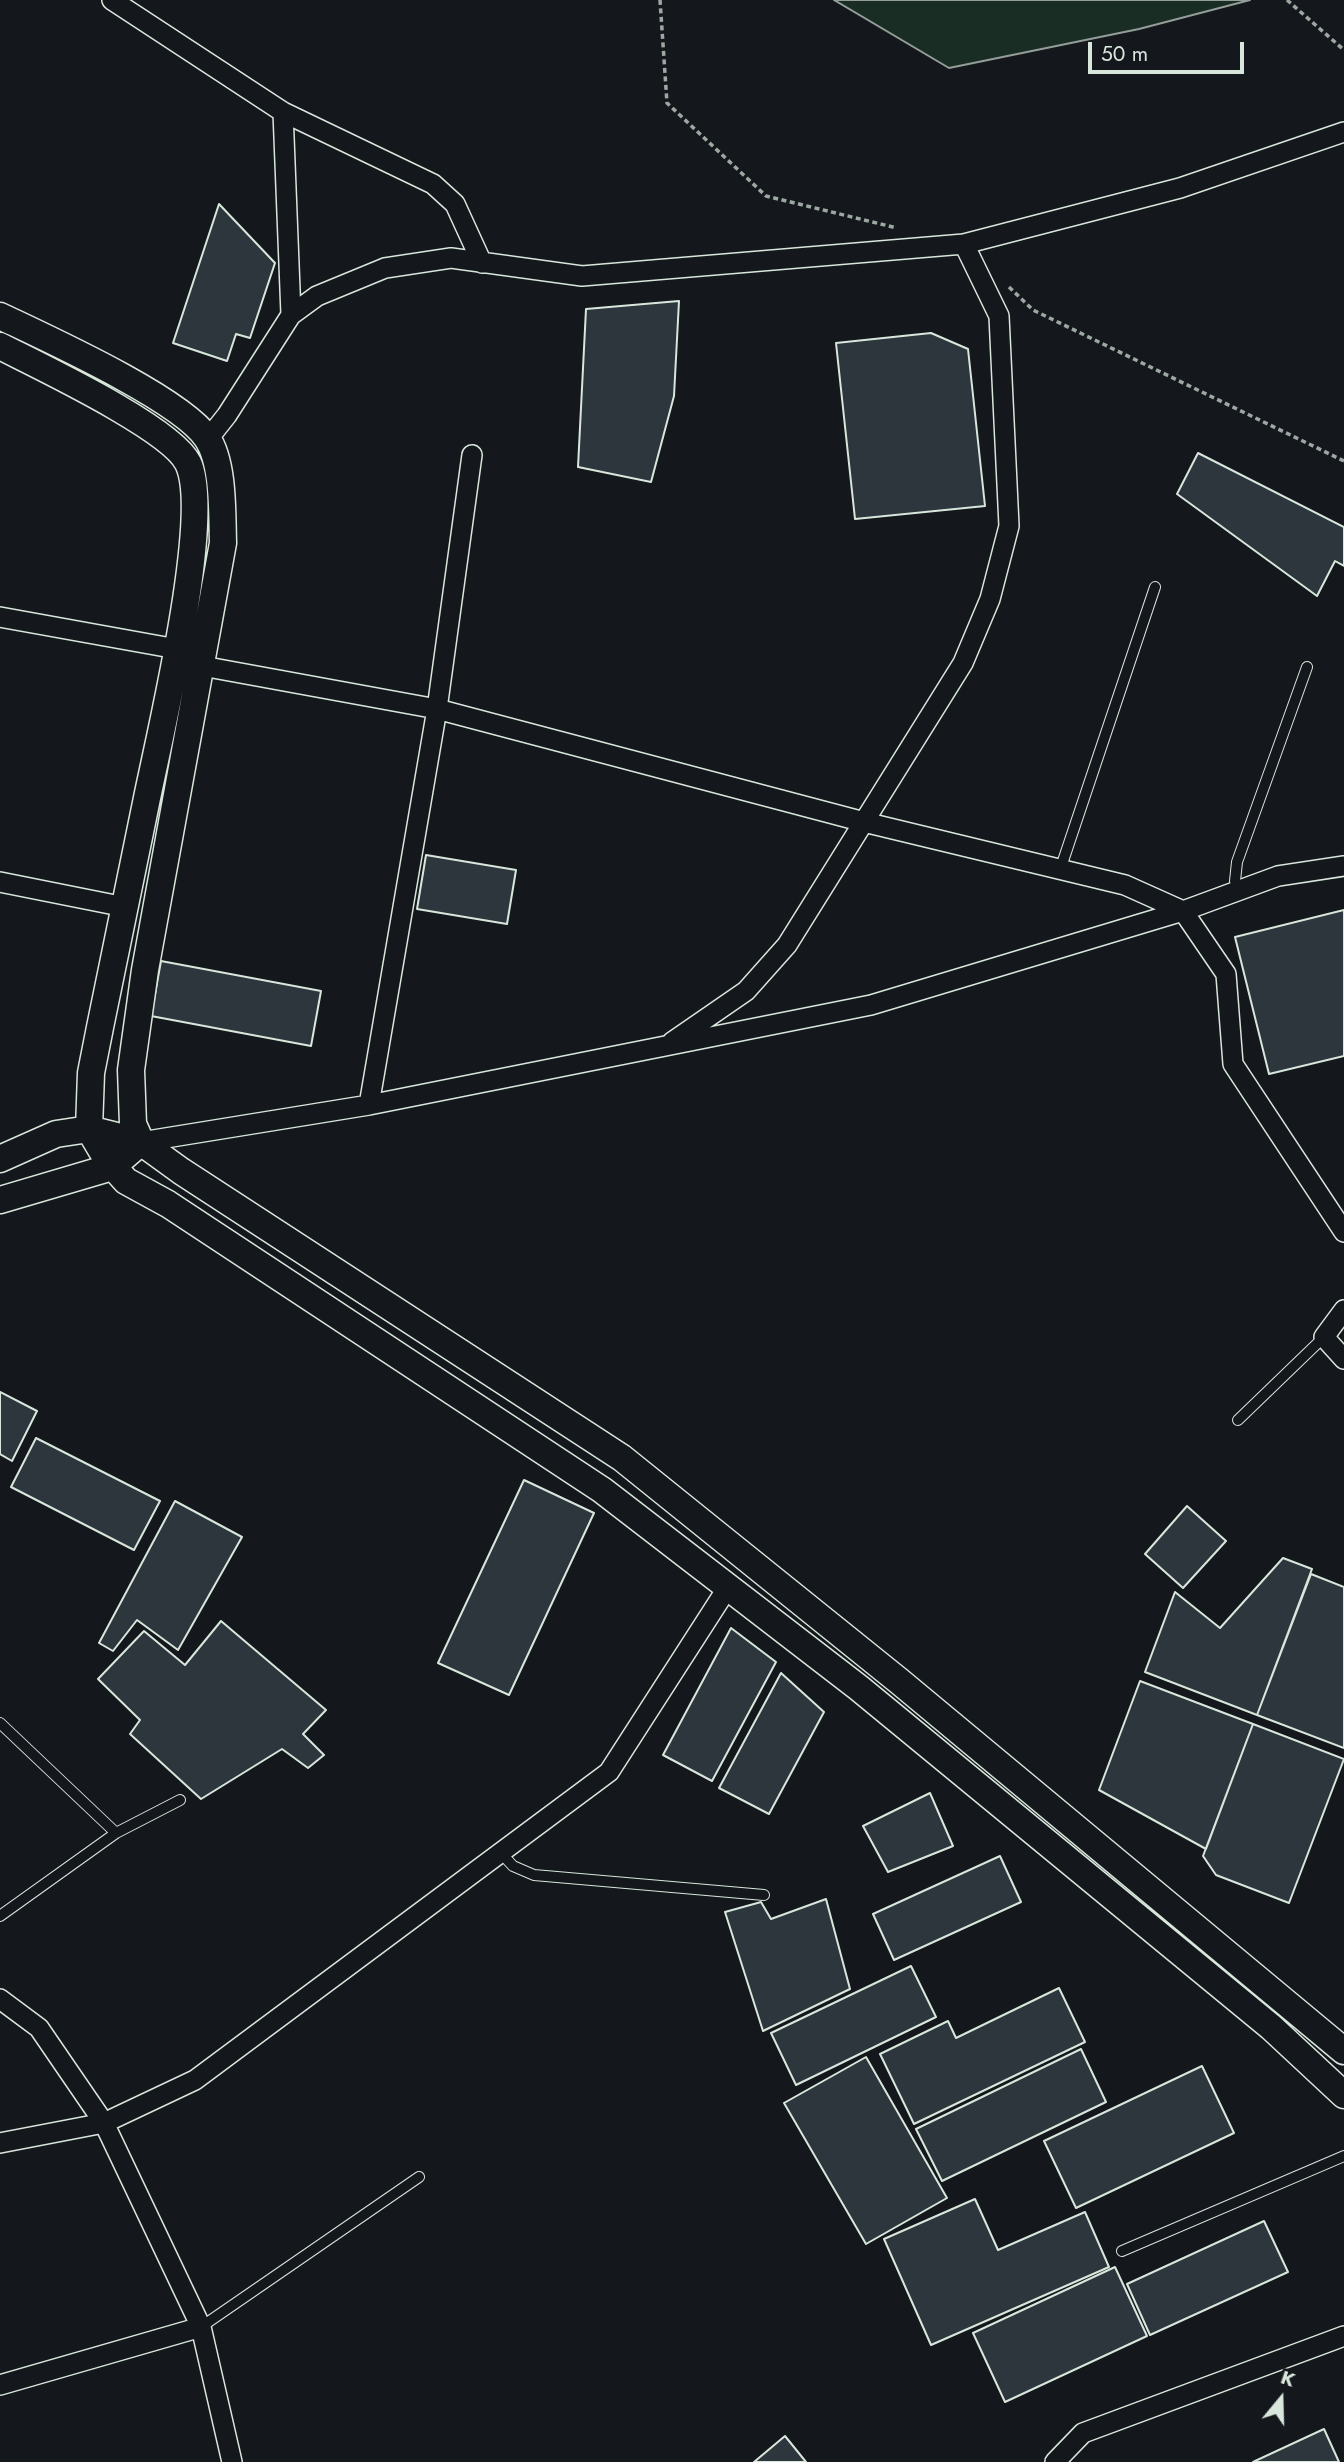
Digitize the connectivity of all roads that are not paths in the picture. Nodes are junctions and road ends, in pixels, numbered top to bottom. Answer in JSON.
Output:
{"nodes":[{"id":1,"x":111,"y":0,"type":"edge"},
{"id":2,"x":283,"y":112,"type":"junction"},
{"id":3,"x":1344,"y":132,"type":"edge"},
{"id":4,"x":964,"y":244,"type":"junction"},
{"id":5,"x":482,"y":263,"type":"junction"},
{"id":6,"x":291,"y":315,"type":"junction"},
{"id":7,"x":0,"y":316,"type":"edge"},
{"id":8,"x":0,"y":346,"type":"edge"},
{"id":9,"x":208,"y":439,"type":"junction"},
{"id":10,"x":180,"y":454,"type":"junction"},
{"id":11,"x":472,"y":455,"type":"dead end"},
{"id":12,"x":1155,"y":587,"type":"dead end"},
{"id":13,"x":0,"y":617,"type":"edge"},
{"id":14,"x":177,"y":649,"type":"junction"},
{"id":15,"x":202,"y":666,"type":"junction"},
{"id":16,"x":1307,"y":667,"type":"dead end"},
{"id":17,"x":437,"y":709,"type":"junction"},
{"id":18,"x":864,"y":822,"type":"junction"},
{"id":19,"x":1344,"y":866,"type":"edge"},
{"id":20,"x":1060,"y":870,"type":"junction"},
{"id":21,"x":0,"y":882,"type":"edge"},
{"id":22,"x":1239,"y":890,"type":"junction"},
{"id":23,"x":125,"y":907,"type":"junction"},
{"id":24,"x":1184,"y":911,"type":"junction"},
{"id":25,"x":113,"y":965,"type":"junction"},
{"id":26,"x":145,"y":970,"type":"junction"},
{"id":27,"x":663,"y":1048,"type":"junction"},
{"id":28,"x":369,"y":1105,"type":"junction"},
{"id":29,"x":89,"y":1129,"type":"junction"},
{"id":30,"x":141,"y":1142,"type":"junction"},
{"id":31,"x":2,"y":1157,"type":"edge"},
{"id":32,"x":113,"y":1167,"type":"junction"},
{"id":33,"x":0,"y":1200,"type":"edge"},
{"id":34,"x":1344,"y":1232,"type":"edge"},
{"id":35,"x":1344,"y":1310,"type":"edge"},
{"id":36,"x":1324,"y":1337,"type":"junction"},
{"id":37,"x":1344,"y":1359,"type":"edge"},
{"id":38,"x":1238,"y":1420,"type":"dead end"},
{"id":39,"x":728,"y":1587,"type":"junction"},
{"id":40,"x":0,"y":1723,"type":"edge"},
{"id":41,"x":180,"y":1800,"type":"dead end"},
{"id":42,"x":116,"y":1833,"type":"junction"},
{"id":43,"x":501,"y":1853,"type":"junction"},
{"id":44,"x":764,"y":1895,"type":"dead end"},
{"id":45,"x":0,"y":1916,"type":"edge"},
{"id":46,"x":0,"y":1999,"type":"edge"},
{"id":47,"x":1344,"y":2051,"type":"edge"},
{"id":48,"x":1344,"y":2095,"type":"edge"},
{"id":49,"x":104,"y":2123,"type":"junction"},
{"id":50,"x":0,"y":2143,"type":"edge"},
{"id":51,"x":1344,"y":2155,"type":"edge"},
{"id":52,"x":419,"y":2177,"type":"dead end"},
{"id":53,"x":1122,"y":2250,"type":"dead end"},
{"id":54,"x":201,"y":2327,"type":"junction"},
{"id":55,"x":1344,"y":2336,"type":"edge"},
{"id":56,"x":0,"y":2385,"type":"edge"},
{"id":57,"x":232,"y":2462,"type":"edge"},
{"id":58,"x":1055,"y":2462,"type":"edge"}],
"edges":[{"from":1,"to":2,"type":"street"},
{"from":2,"to":5,"type":"street"},
{"from":2,"to":6,"type":"street"},
{"from":3,"to":4,"type":"street"},
{"from":4,"to":5,"type":"street"},
{"from":4,"to":18,"type":"street"},
{"from":5,"to":6,"type":"street"},
{"from":6,"to":9,"type":"street"},
{"from":7,"to":9,"type":"street"},
{"from":8,"to":10,"type":"street"},
{"from":9,"to":10,"type":"street"},
{"from":9,"to":15,"type":"street"},
{"from":10,"to":14,"type":"street"},
{"from":11,"to":17,"type":"street"},
{"from":12,"to":20,"type":"lane"},
{"from":13,"to":14,"type":"street"},
{"from":14,"to":23,"type":"street"},
{"from":15,"to":17,"type":"street"},
{"from":15,"to":26,"type":"street"},
{"from":16,"to":22,"type":"lane"},
{"from":17,"to":18,"type":"street"},
{"from":17,"to":28,"type":"street"},
{"from":18,"to":20,"type":"street"},
{"from":18,"to":27,"type":"street"},
{"from":19,"to":22,"type":"street"},
{"from":20,"to":24,"type":"street"},
{"from":21,"to":23,"type":"street"},
{"from":22,"to":24,"type":"street"},
{"from":23,"to":25,"type":"street"},
{"from":24,"to":27,"type":"street"},
{"from":24,"to":34,"type":"street"},
{"from":25,"to":26,"type":"street"},
{"from":25,"to":29,"type":"street"},
{"from":26,"to":30,"type":"street"},
{"from":27,"to":28,"type":"street"},
{"from":28,"to":30,"type":"street"},
{"from":29,"to":30,"type":"street"},
{"from":29,"to":31,"type":"street"},
{"from":29,"to":32,"type":"street"},
{"from":30,"to":32,"type":"street"},
{"from":30,"to":47,"type":"street"},
{"from":32,"to":33,"type":"street"},
{"from":32,"to":39,"type":"street"},
{"from":35,"to":36,"type":"street"},
{"from":36,"to":37,"type":"street"},
{"from":36,"to":38,"type":"lane"},
{"from":39,"to":43,"type":"street"},
{"from":39,"to":48,"type":"street"},
{"from":40,"to":42,"type":"lane"},
{"from":41,"to":42,"type":"lane"},
{"from":42,"to":45,"type":"lane"},
{"from":43,"to":44,"type":"lane"},
{"from":43,"to":49,"type":"street"},
{"from":46,"to":49,"type":"street"},
{"from":49,"to":50,"type":"street"},
{"from":49,"to":54,"type":"street"},
{"from":51,"to":53,"type":"lane"},
{"from":52,"to":54,"type":"lane"},
{"from":54,"to":56,"type":"street"},
{"from":54,"to":57,"type":"street"},
{"from":55,"to":58,"type":"street"}]}
